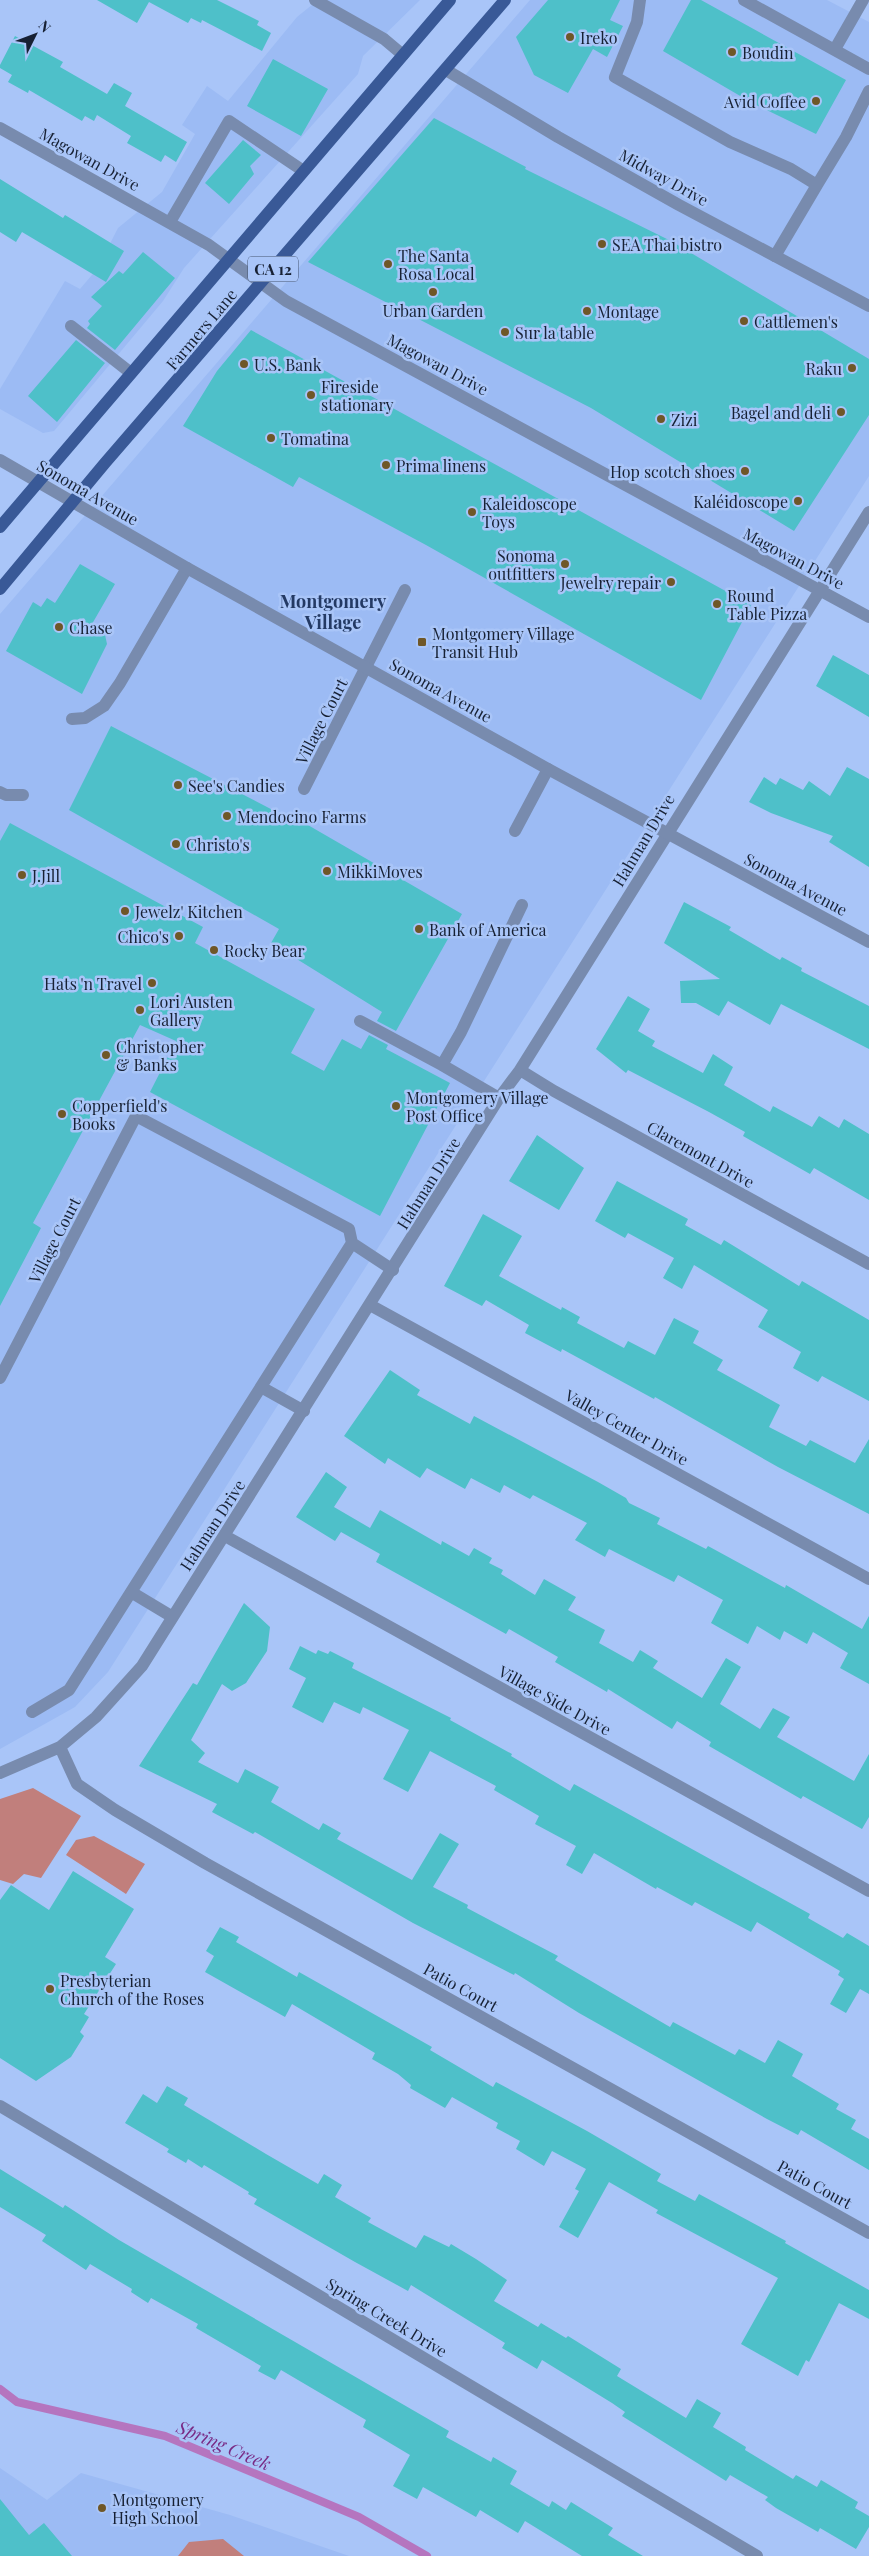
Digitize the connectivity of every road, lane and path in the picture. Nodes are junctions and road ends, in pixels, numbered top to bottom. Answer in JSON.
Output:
{"nodes":[{"id":1,"x":315,"y":0,"type":"edge"},
{"id":2,"x":450,"y":0,"type":"edge"},
{"id":3,"x":505,"y":0,"type":"edge"},
{"id":4,"x":640,"y":0,"type":"edge"},
{"id":5,"x":744,"y":0,"type":"edge"},
{"id":6,"x":863,"y":0,"type":"edge"},
{"id":7,"x":835,"y":49,"type":"junction"},
{"id":8,"x":403,"y":55,"type":"junction"},
{"id":9,"x":869,"y":69,"type":"edge"},
{"id":10,"x":446,"y":70,"type":"junction"},
{"id":11,"x":869,"y":91,"type":"edge"},
{"id":12,"x":0,"y":128,"type":"edge"},
{"id":13,"x":302,"y":170,"type":"junction"},
{"id":14,"x":817,"y":186,"type":"junction"},
{"id":15,"x":170,"y":222,"type":"junction"},
{"id":16,"x":775,"y":256,"type":"junction"},
{"id":17,"x":228,"y":259,"type":"junction"},
{"id":18,"x":261,"y":283,"type":"junction"},
{"id":19,"x":869,"y":306,"type":"edge"},
{"id":20,"x":71,"y":326,"type":"dead end"},
{"id":21,"x":131,"y":373,"type":"junction"},
{"id":22,"x":0,"y":460,"type":"edge"},
{"id":23,"x":38,"y":483,"type":"junction"},
{"id":24,"x":72,"y":502,"type":"junction"},
{"id":25,"x":869,"y":512,"type":"edge"},
{"id":26,"x":0,"y":527,"type":"edge"},
{"id":27,"x":187,"y":568,"type":"junction"},
{"id":28,"x":0,"y":589,"type":"edge"},
{"id":29,"x":819,"y":589,"type":"junction"},
{"id":30,"x":405,"y":590,"type":"dead end"},
{"id":31,"x":869,"y":617,"type":"edge"},
{"id":32,"x":366,"y":667,"type":"junction"},
{"id":33,"x":72,"y":719,"type":"dead end"},
{"id":34,"x":548,"y":769,"type":"junction"},
{"id":35,"x":304,"y":789,"type":"dead end"},
{"id":36,"x":0,"y":792,"type":"edge"},
{"id":37,"x":23,"y":795,"type":"dead end"},
{"id":38,"x":515,"y":831,"type":"dead end"},
{"id":39,"x":666,"y":833,"type":"junction"},
{"id":40,"x":522,"y":905,"type":"dead end"},
{"id":41,"x":869,"y":942,"type":"edge"},
{"id":42,"x":360,"y":1021,"type":"dead end"},
{"id":43,"x":442,"y":1065,"type":"junction"},
{"id":44,"x":520,"y":1070,"type":"junction"},
{"id":45,"x":499,"y":1098,"type":"junction"},
{"id":46,"x":352,"y":1243,"type":"junction"},
{"id":47,"x":869,"y":1264,"type":"edge"},
{"id":48,"x":393,"y":1270,"type":"junction"},
{"id":49,"x":370,"y":1305,"type":"junction"},
{"id":50,"x":0,"y":1378,"type":"edge"},
{"id":51,"x":261,"y":1387,"type":"junction"},
{"id":52,"x":304,"y":1411,"type":"junction"},
{"id":53,"x":225,"y":1536,"type":"junction"},
{"id":54,"x":869,"y":1579,"type":"edge"},
{"id":55,"x":131,"y":1592,"type":"junction"},
{"id":56,"x":171,"y":1616,"type":"junction"},
{"id":57,"x":32,"y":1712,"type":"dead end"},
{"id":58,"x":60,"y":1747,"type":"junction"},
{"id":59,"x":0,"y":1773,"type":"edge"},
{"id":60,"x":869,"y":1891,"type":"edge"},
{"id":61,"x":0,"y":2106,"type":"edge"},
{"id":62,"x":869,"y":2233,"type":"edge"},
{"id":63,"x":757,"y":2556,"type":"edge"}],
"edges":[{"from":1,"to":8,"type":"street"},
{"from":2,"to":8,"type":"main road","name":"Farmers Lane","number":"CA 12"},
{"from":3,"to":10,"type":"main road","name":"Farmers Lane","number":"CA 12"},
{"from":4,"to":14,"type":"street"},
{"from":5,"to":7,"type":"street"},
{"from":6,"to":7,"type":"street"},
{"from":7,"to":9,"type":"street"},
{"from":8,"to":13,"type":"main road","name":"Farmers Lane","number":"CA 12"},
{"from":10,"to":16,"type":"street","name":"Midway Drive"},
{"from":10,"to":18,"type":"main road","name":"Farmers Lane","number":"CA 12"},
{"from":11,"to":14,"type":"street"},
{"from":12,"to":15,"type":"street","name":"Magowan Drive"},
{"from":13,"to":15,"type":"street"},
{"from":13,"to":17,"type":"main road","name":"Farmers Lane","number":"CA 12"},
{"from":14,"to":16,"type":"street"},
{"from":15,"to":17,"type":"street","name":"Magowan Drive"},
{"from":16,"to":19,"type":"street","name":"Midway Drive"},
{"from":17,"to":18,"type":"street","name":"Magowan Drive"},
{"from":17,"to":21,"type":"main road","name":"Farmers Lane","number":"CA 12"},
{"from":18,"to":24,"type":"main road","name":"Farmers Lane","number":"CA 12"},
{"from":18,"to":29,"type":"street","name":"Magowan Drive"},
{"from":20,"to":21,"type":"street"},
{"from":21,"to":23,"type":"main road","name":"Farmers Lane","number":"CA 12"},
{"from":22,"to":23,"type":"street","name":"Sonoma Avenue"},
{"from":23,"to":24,"type":"street","name":"Sonoma Avenue"},
{"from":23,"to":26,"type":"main road","name":"Farmers Lane","number":"CA 12"},
{"from":24,"to":27,"type":"street","name":"Sonoma Avenue"},
{"from":24,"to":28,"type":"main road","name":"Farmers Lane","number":"CA 12"},
{"from":25,"to":29,"type":"street","name":"Hahman Drive"},
{"from":27,"to":32,"type":"street","name":"Sonoma Avenue"},
{"from":27,"to":33,"type":"street"},
{"from":29,"to":31,"type":"street","name":"Magowan Drive"},
{"from":29,"to":39,"type":"street","name":"Hahman Drive"},
{"from":30,"to":32,"type":"street","name":"Village Court"},
{"from":32,"to":34,"type":"street","name":"Sonoma Avenue"},
{"from":32,"to":35,"type":"street","name":"Village Court"},
{"from":34,"to":38,"type":"street"},
{"from":34,"to":39,"type":"street","name":"Sonoma Avenue"},
{"from":36,"to":37,"type":"street"},
{"from":39,"to":41,"type":"street","name":"Sonoma Avenue"},
{"from":39,"to":44,"type":"street","name":"Hahman Drive"},
{"from":40,"to":43,"type":"street"},
{"from":42,"to":43,"type":"street"},
{"from":43,"to":45,"type":"street"},
{"from":44,"to":45,"type":"street","name":"Hahman Drive"},
{"from":44,"to":47,"type":"street","name":"Claremont Drive"},
{"from":45,"to":48,"type":"street","name":"Hahman Drive"},
{"from":46,"to":48,"type":"street"},
{"from":46,"to":50,"type":"street","name":"Village Court"},
{"from":46,"to":51,"type":"street"},
{"from":48,"to":49,"type":"street","name":"Hahman Drive"},
{"from":49,"to":52,"type":"street","name":"Hahman Drive"},
{"from":49,"to":54,"type":"street","name":"Valley Center Drive"},
{"from":51,"to":52,"type":"street"},
{"from":51,"to":55,"type":"street"},
{"from":52,"to":53,"type":"street","name":"Hahman Drive"},
{"from":53,"to":56,"type":"street","name":"Hahman Drive"},
{"from":53,"to":60,"type":"street","name":"Village Side Drive"},
{"from":55,"to":56,"type":"street"},
{"from":55,"to":57,"type":"street"},
{"from":56,"to":58,"type":"street","name":"Hahman Drive"},
{"from":58,"to":59,"type":"street","name":"Hahman Drive"},
{"from":58,"to":62,"type":"street","name":"Patio Court"},
{"from":61,"to":63,"type":"street","name":"Spring Creek Drive"}]}
